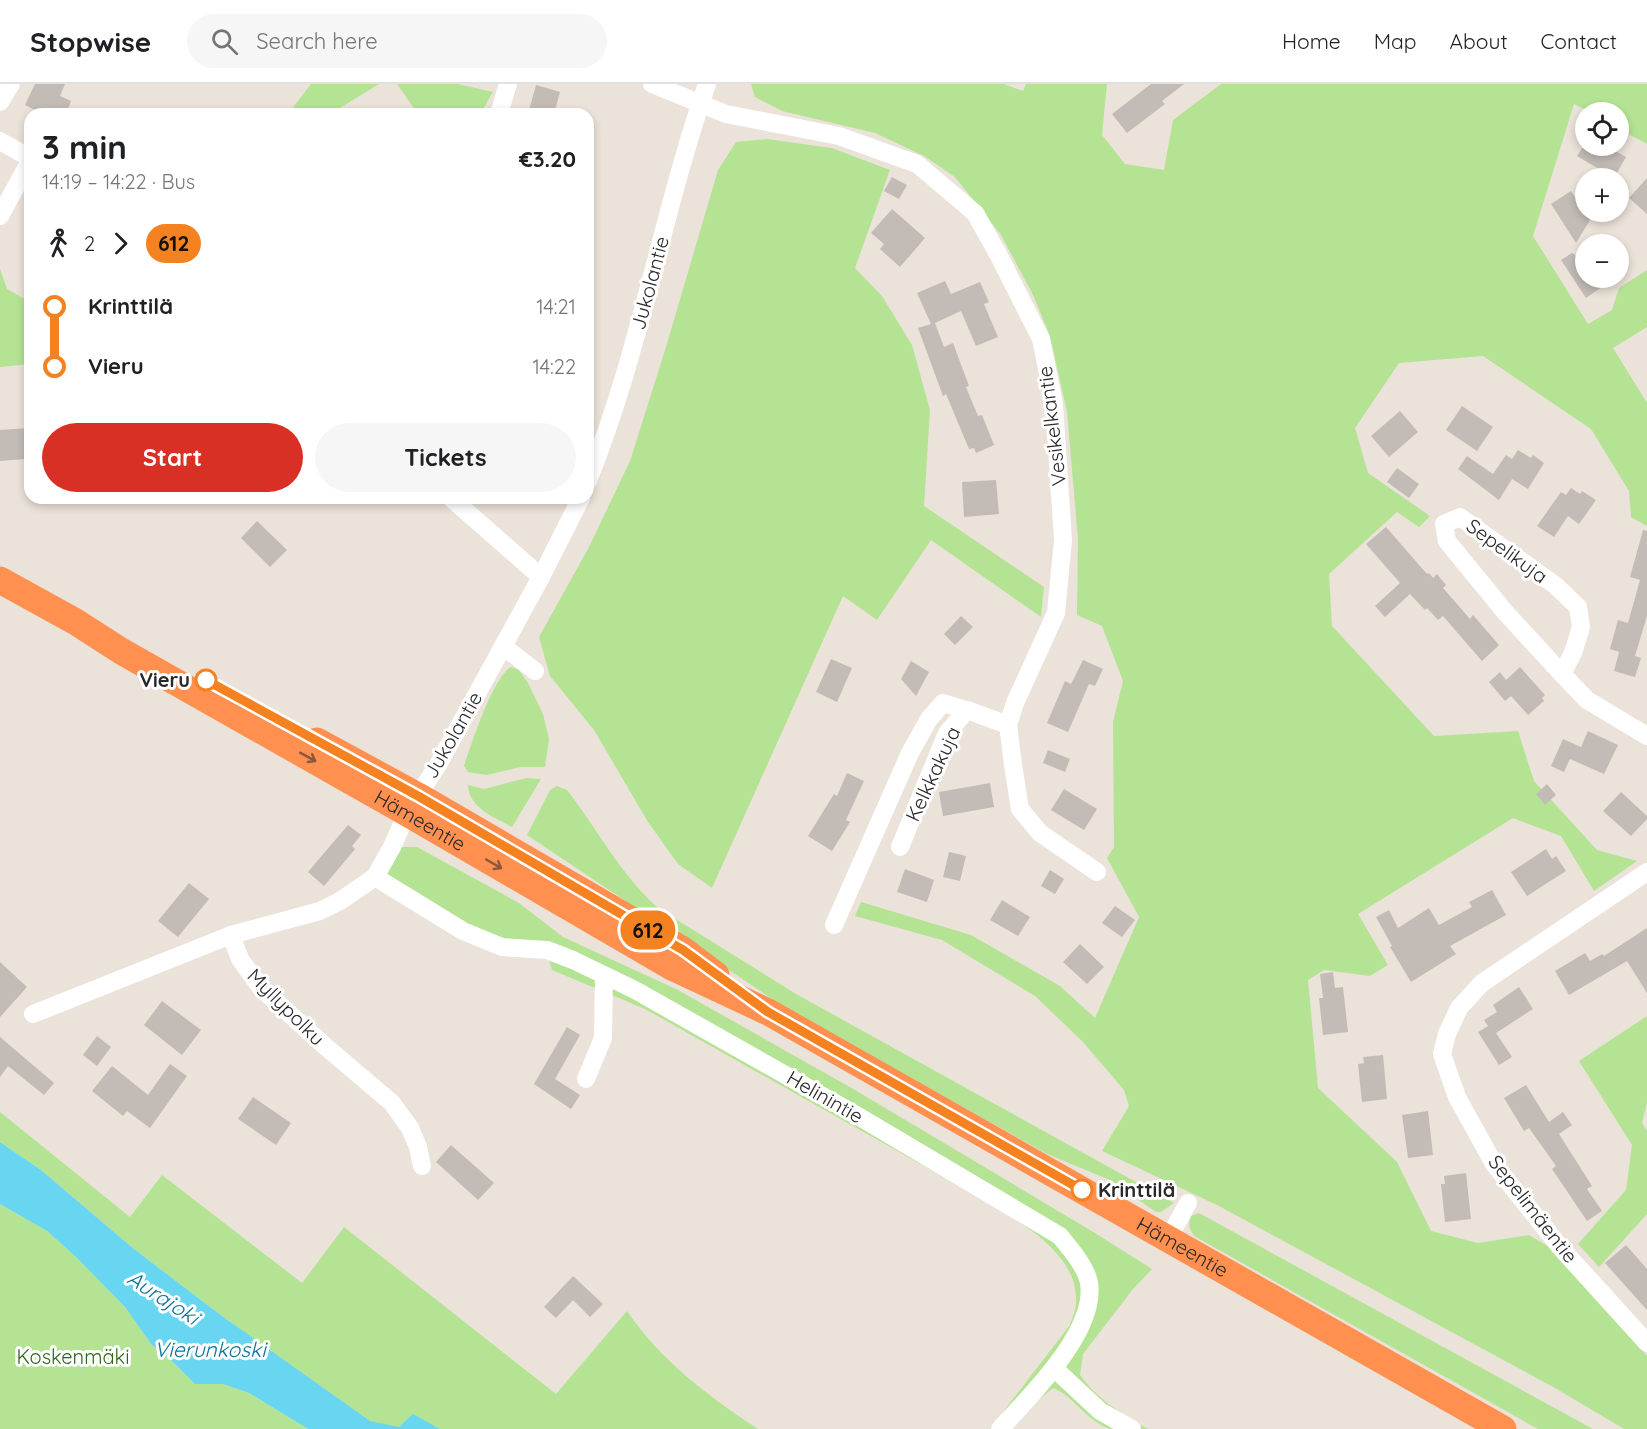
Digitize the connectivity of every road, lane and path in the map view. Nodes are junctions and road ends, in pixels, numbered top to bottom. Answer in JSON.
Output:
{"nodes":[{"id":1,"x":11,"y":84,"type":"edge"},
{"id":2,"x":508,"y":84,"type":"edge"},
{"id":3,"x":652,"y":84,"type":"edge"},
{"id":4,"x":707,"y":84,"type":"edge"},
{"id":5,"x":0,"y":102,"type":"edge"},
{"id":6,"x":700,"y":105,"type":"junction"},
{"id":7,"x":501,"y":108,"type":"edge"},
{"id":8,"x":0,"y":141,"type":"edge"},
{"id":9,"x":24,"y":156,"type":"edge"},
{"id":10,"x":24,"y":171,"type":"edge"},
{"id":11,"x":0,"y":216,"type":"edge"},
{"id":12,"x":594,"y":466,"type":"edge"},
{"id":13,"x":458,"y":504,"type":"edge"},
{"id":14,"x":578,"y":504,"type":"edge"},
{"id":15,"x":541,"y":577,"type":"junction"},
{"id":16,"x":0,"y":580,"type":"edge"},
{"id":17,"x":503,"y":646,"type":"junction"},
{"id":18,"x":535,"y":671,"type":"dead end"},
{"id":19,"x":1562,"y":674,"type":"junction"},
{"id":20,"x":966,"y":710,"type":"junction"},
{"id":21,"x":1008,"y":725,"type":"junction"},
{"id":22,"x":1647,"y":736,"type":"edge"},
{"id":23,"x":413,"y":804,"type":"junction"},
{"id":24,"x":900,"y":848,"type":"dead end"},
{"id":25,"x":1097,"y":872,"type":"dead end"},
{"id":26,"x":1647,"y":872,"type":"edge"},
{"id":27,"x":375,"y":878,"type":"junction"},
{"id":28,"x":834,"y":925,"type":"dead end"},
{"id":29,"x":231,"y":935,"type":"junction"},
{"id":30,"x":604,"y":976,"type":"junction"},
{"id":31,"x":33,"y":1014,"type":"dead end"},
{"id":32,"x":586,"y":1079,"type":"dead end"},
{"id":33,"x":422,"y":1166,"type":"dead end"},
{"id":34,"x":1188,"y":1203,"type":"dead end"},
{"id":35,"x":1168,"y":1239,"type":"junction"},
{"id":36,"x":1647,"y":1343,"type":"edge"},
{"id":37,"x":1055,"y":1369,"type":"junction"},
{"id":38,"x":1000,"y":1429,"type":"edge"},
{"id":39,"x":1132,"y":1429,"type":"edge"},
{"id":40,"x":1503,"y":1429,"type":"edge"}],
"edges":[{"from":1,"to":5,"type":"street"},
{"from":2,"to":7,"type":"street"},
{"from":3,"to":6,"type":"street","name":"Vesikelkantie"},
{"from":4,"to":6,"type":"street","name":"Jukolantie"},
{"from":6,"to":12,"type":"street","name":"Jukolantie"},
{"from":6,"to":21,"type":"street","name":"Vesikelkantie"},
{"from":8,"to":9,"type":"street"},
{"from":10,"to":11,"type":"street"},
{"from":13,"to":15,"type":"street"},
{"from":14,"to":15,"type":"street","name":"Jukolantie"},
{"from":15,"to":17,"type":"street","name":"Jukolantie"},
{"from":16,"to":23,"type":"highway","name":"Hämeentie"},
{"from":17,"to":18,"type":"street"},
{"from":17,"to":23,"type":"street","name":"Jukolantie"},
{"from":19,"to":19,"type":"street","name":"Sepelikuja"},
{"from":19,"to":22,"type":"street","name":"Sepelikuja"},
{"from":20,"to":21,"type":"street","name":"Kelkkakuja"},
{"from":20,"to":24,"type":"street","name":"Kelkkakuja"},
{"from":20,"to":28,"type":"street"},
{"from":21,"to":25,"type":"street","name":"Vesikelkantie"},
{"from":23,"to":27,"type":"street"},
{"from":23,"to":35,"type":"highway","name":"Hämeentie"},
{"from":26,"to":36,"type":"street","name":"Sepelimäentie"},
{"from":27,"to":29,"type":"street"},
{"from":27,"to":30,"type":"street","name":"Helinintie"},
{"from":29,"to":31,"type":"street"},
{"from":29,"to":33,"type":"street","name":"Myllypolku"},
{"from":30,"to":32,"type":"street"},
{"from":30,"to":37,"type":"street","name":"Helinintie"},
{"from":34,"to":35,"type":"street"},
{"from":35,"to":40,"type":"highway","name":"Hämeentie"},
{"from":37,"to":38,"type":"street","name":"Helinintie"},
{"from":37,"to":39,"type":"street"}]}
